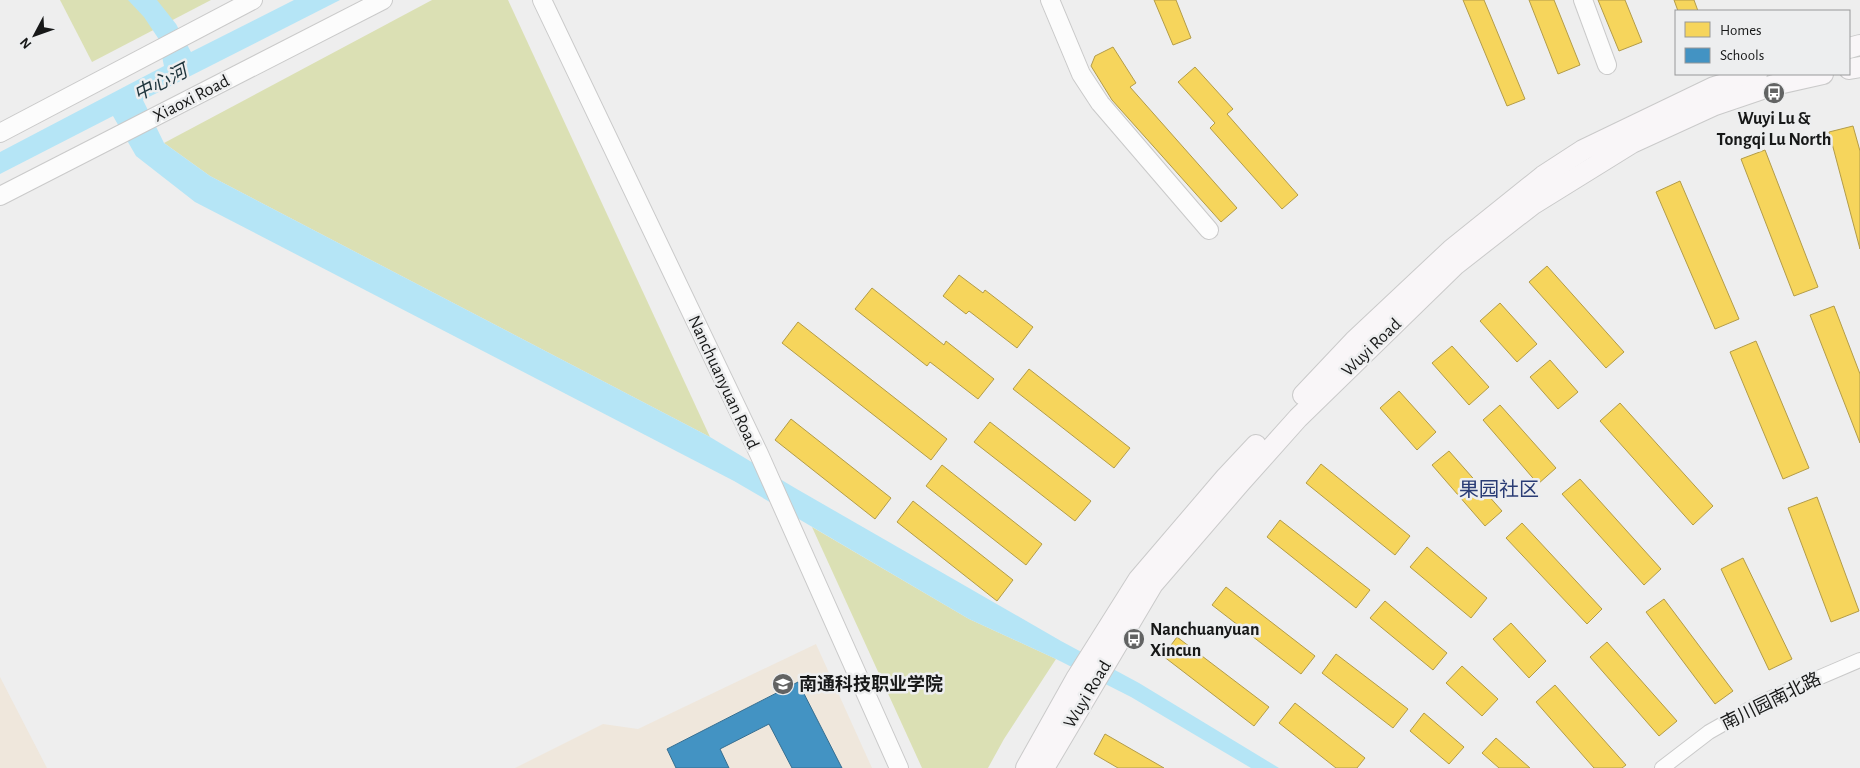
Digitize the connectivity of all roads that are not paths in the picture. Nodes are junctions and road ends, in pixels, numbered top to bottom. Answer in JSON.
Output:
{"nodes":[{"id":1,"x":254,"y":0,"type":"edge"},
{"id":2,"x":382,"y":0,"type":"edge"},
{"id":3,"x":542,"y":0,"type":"edge"},
{"id":4,"x":1050,"y":0,"type":"edge"},
{"id":5,"x":1583,"y":0,"type":"edge"},
{"id":6,"x":1608,"y":65,"type":"dead end"},
{"id":7,"x":1754,"y":75,"type":"edge"},
{"id":8,"x":1819,"y":75,"type":"edge"},
{"id":9,"x":0,"y":133,"type":"edge"},
{"id":10,"x":0,"y":196,"type":"edge"},
{"id":11,"x":1209,"y":230,"type":"dead end"},
{"id":12,"x":1100,"y":656,"type":"junction"},
{"id":13,"x":1860,"y":660,"type":"edge"},
{"id":14,"x":1084,"y":682,"type":"junction"},
{"id":15,"x":899,"y":768,"type":"edge"},
{"id":16,"x":1026,"y":768,"type":"edge"},
{"id":17,"x":1044,"y":768,"type":"edge"},
{"id":18,"x":1662,"y":768,"type":"edge"}],
"edges":[{"from":1,"to":9,"type":"street"},
{"from":2,"to":10,"type":"street","name":"Xiaoxi Road"},
{"from":3,"to":15,"type":"street","name":"Nanchuanyuan Road"},
{"from":4,"to":11,"type":"street"},
{"from":5,"to":6,"type":"street"},
{"from":7,"to":12,"type":"main road","name":"Wuyi Road"},
{"from":8,"to":12,"type":"main road","name":"Wuyi Road"},
{"from":12,"to":14,"type":"main road","name":"Wuyi Road"},
{"from":13,"to":18,"type":"street","name":"南川园南北路"},
{"from":14,"to":16,"type":"main road","name":"Wuyi Road"},
{"from":14,"to":17,"type":"main road","name":"Wuyi Road"}]}
